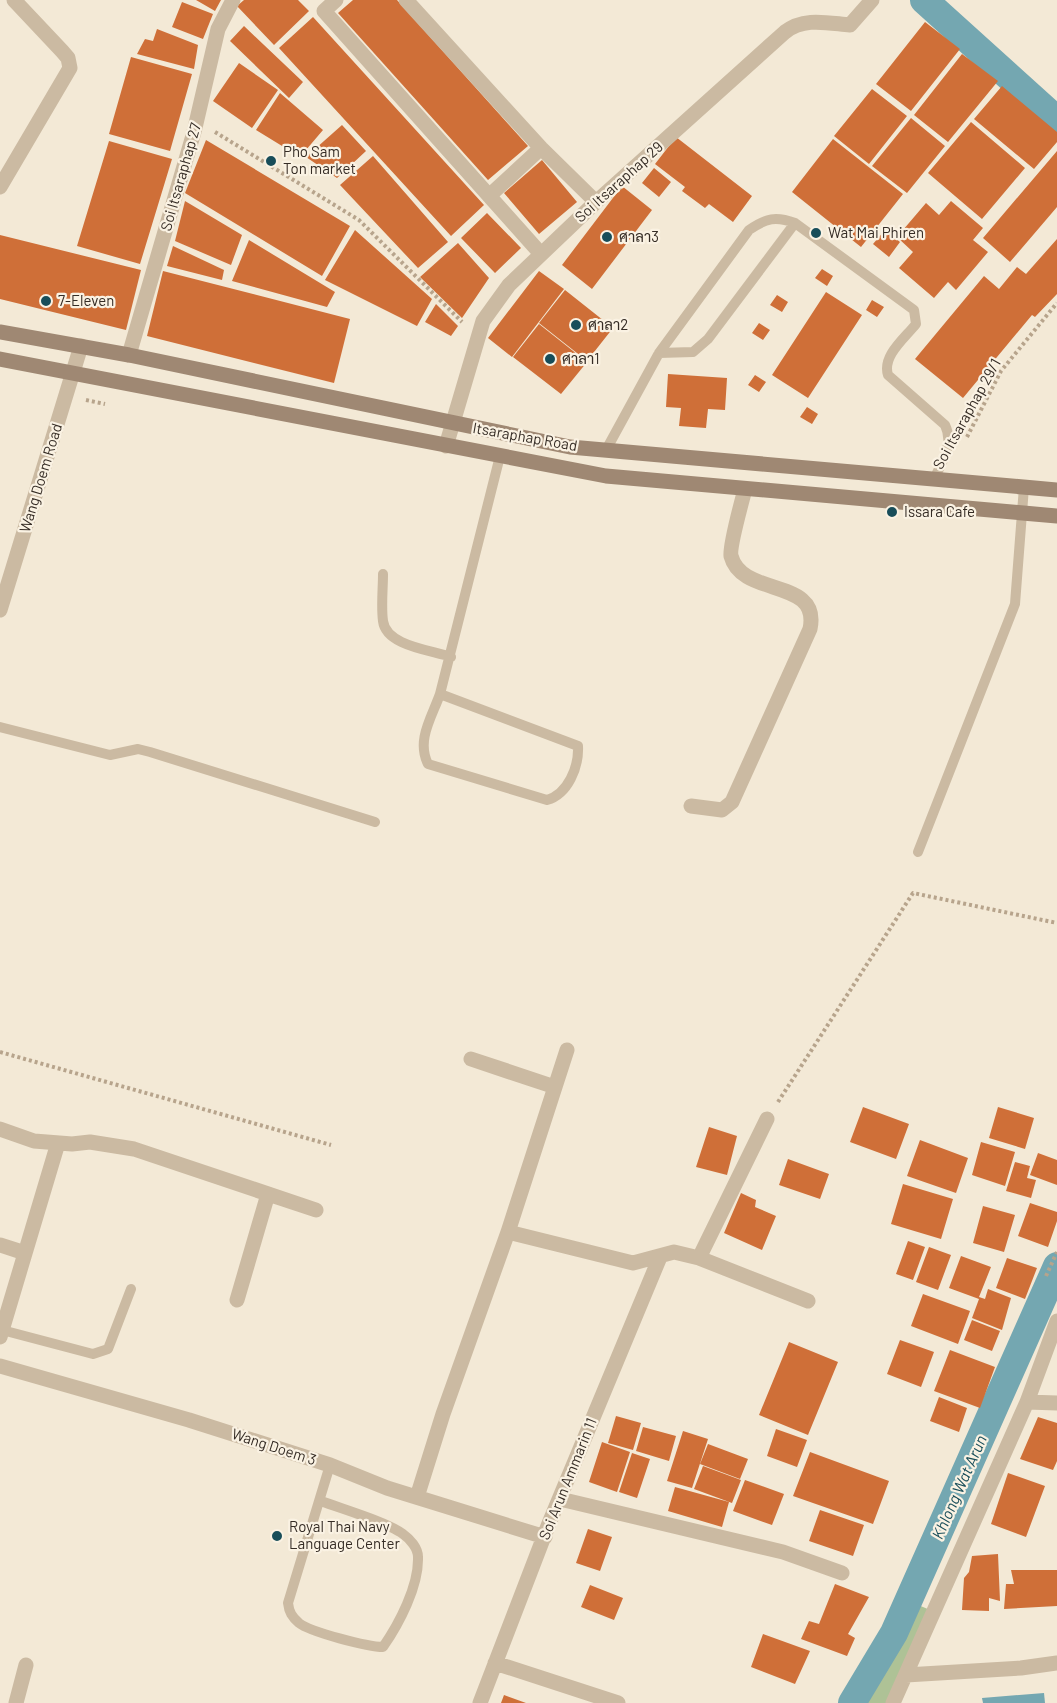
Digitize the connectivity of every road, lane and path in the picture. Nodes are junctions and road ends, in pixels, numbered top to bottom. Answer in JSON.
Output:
{"nodes":[{"id":1,"x":14,"y":0,"type":"edge"},
{"id":2,"x":233,"y":0,"type":"edge"},
{"id":3,"x":336,"y":0,"type":"edge"},
{"id":4,"x":406,"y":0,"type":"edge"},
{"id":5,"x":872,"y":0,"type":"edge"},
{"id":6,"x":197,"y":121,"type":"junction"},
{"id":7,"x":541,"y":148,"type":"junction"},
{"id":8,"x":0,"y":187,"type":"edge"},
{"id":9,"x":489,"y":196,"type":"junction"},
{"id":10,"x":596,"y":202,"type":"junction"},
{"id":11,"x":795,"y":223,"type":"junction"},
{"id":12,"x":541,"y":254,"type":"junction"},
{"id":13,"x":1057,"y":303,"type":"edge"},
{"id":14,"x":0,"y":332,"type":"edge"},
{"id":15,"x":478,"y":337,"type":"junction"},
{"id":16,"x":81,"y":346,"type":"junction"},
{"id":17,"x":658,"y":353,"type":"junction"},
{"id":18,"x":129,"y":355,"type":"junction"},
{"id":19,"x":0,"y":359,"type":"edge"},
{"id":20,"x":73,"y":374,"type":"junction"},
{"id":21,"x":453,"y":424,"type":"junction"},
{"id":22,"x":965,"y":441,"type":"dead end"},
{"id":23,"x":446,"y":446,"type":"junction"},
{"id":24,"x":606,"y":450,"type":"junction"},
{"id":25,"x":500,"y":456,"type":"junction"},
{"id":26,"x":934,"y":479,"type":"junction"},
{"id":27,"x":1024,"y":487,"type":"junction"},
{"id":28,"x":745,"y":489,"type":"junction"},
{"id":29,"x":1057,"y":490,"type":"edge"},
{"id":30,"x":1022,"y":513,"type":"junction"},
{"id":31,"x":1057,"y":516,"type":"edge"},
{"id":32,"x":383,"y":574,"type":"dead end"},
{"id":33,"x":0,"y":610,"type":"edge"},
{"id":34,"x":451,"y":657,"type":"junction"},
{"id":35,"x":440,"y":694,"type":"junction"},
{"id":36,"x":0,"y":727,"type":"edge"},
{"id":37,"x":691,"y":806,"type":"dead end"},
{"id":38,"x":375,"y":822,"type":"dead end"},
{"id":39,"x":918,"y":852,"type":"dead end"},
{"id":40,"x":1057,"y":923,"type":"edge"},
{"id":41,"x":567,"y":1050,"type":"dead end"},
{"id":42,"x":0,"y":1052,"type":"edge"},
{"id":43,"x":471,"y":1059,"type":"dead end"},
{"id":44,"x":555,"y":1087,"type":"junction"},
{"id":45,"x":767,"y":1119,"type":"joint"},
{"id":46,"x":0,"y":1129,"type":"edge"},
{"id":47,"x":58,"y":1143,"type":"junction"},
{"id":48,"x":331,"y":1145,"type":"dead end"},
{"id":49,"x":268,"y":1194,"type":"junction"},
{"id":50,"x":316,"y":1210,"type":"dead end"},
{"id":51,"x":508,"y":1232,"type":"junction"},
{"id":52,"x":0,"y":1245,"type":"edge"},
{"id":53,"x":1057,"y":1252,"type":"edge"},
{"id":54,"x":25,"y":1253,"type":"junction"},
{"id":55,"x":660,"y":1257,"type":"junction"},
{"id":56,"x":699,"y":1258,"type":"junction"},
{"id":57,"x":1046,"y":1276,"type":"dead end"},
{"id":58,"x":131,"y":1289,"type":"dead end"},
{"id":59,"x":237,"y":1300,"type":"dead end"},
{"id":60,"x":808,"y":1301,"type":"dead end"},
{"id":61,"x":1057,"y":1321,"type":"edge"},
{"id":62,"x":1,"y":1334,"type":"edge"},
{"id":63,"x":0,"y":1366,"type":"edge"},
{"id":64,"x":1027,"y":1402,"type":"junction"},
{"id":65,"x":1057,"y":1403,"type":"edge"},
{"id":66,"x":330,"y":1465,"type":"junction"},
{"id":67,"x":417,"y":1497,"type":"junction"},
{"id":68,"x":560,"y":1499,"type":"junction"},
{"id":69,"x":321,"y":1501,"type":"junction"},
{"id":70,"x":544,"y":1537,"type":"junction"},
{"id":71,"x":842,"y":1573,"type":"dead end"},
{"id":72,"x":495,"y":1663,"type":"junction"},
{"id":73,"x":1057,"y":1663,"type":"edge"},
{"id":74,"x":26,"y":1665,"type":"dead end"},
{"id":75,"x":906,"y":1675,"type":"junction"},
{"id":76,"x":16,"y":1703,"type":"edge"},
{"id":77,"x":480,"y":1703,"type":"edge"},
{"id":78,"x":618,"y":1703,"type":"edge"},
{"id":79,"x":893,"y":1703,"type":"edge"}],
"edges":[{"from":1,"to":8,"type":"street"},
{"from":2,"to":6,"type":"street","name":"Soi Itsaraphap 27"},
{"from":3,"to":9,"type":"street"},
{"from":4,"to":7,"type":"street"},
{"from":5,"to":10,"type":"street","name":"Soi Itsaraphap 29"},
{"from":6,"to":15,"type":"path"},
{"from":6,"to":18,"type":"street","name":"Soi Itsaraphap 27"},
{"from":7,"to":9,"type":"street"},
{"from":7,"to":10,"type":"street"},
{"from":9,"to":12,"type":"street"},
{"from":10,"to":12,"type":"street","name":"Soi Itsaraphap 29"},
{"from":11,"to":17,"type":"lane"},
{"from":11,"to":17,"type":"lane"},
{"from":11,"to":26,"type":"lane"},
{"from":12,"to":15,"type":"street","name":"Soi Itsaraphap 29"},
{"from":13,"to":22,"type":"path","name":"Soi Itsaraphap 29/1"},
{"from":14,"to":16,"type":"main road","name":"Itsaraphap Road"},
{"from":15,"to":21,"type":"street","name":"Soi Itsaraphap 29"},
{"from":16,"to":18,"type":"main road","name":"Itsaraphap Road"},
{"from":16,"to":20,"type":"street","name":"Wang Doem Road"},
{"from":17,"to":24,"type":"lane"},
{"from":18,"to":21,"type":"main road","name":"Itsaraphap Road"},
{"from":19,"to":20,"type":"main road"},
{"from":20,"to":23,"type":"main road"},
{"from":20,"to":33,"type":"street","name":"Wang Doem Road"},
{"from":21,"to":23,"type":"street","name":"Soi Itsaraphap 29"},
{"from":21,"to":24,"type":"main road","name":"Itsaraphap Road"},
{"from":23,"to":25,"type":"main road"},
{"from":24,"to":26,"type":"main road","name":"Itsaraphap Road"},
{"from":25,"to":28,"type":"main road"},
{"from":25,"to":34,"type":"lane"},
{"from":26,"to":27,"type":"main road","name":"Itsaraphap Road"},
{"from":27,"to":29,"type":"main road","name":"Itsaraphap Road"},
{"from":27,"to":30,"type":"lane"},
{"from":28,"to":30,"type":"main road"},
{"from":28,"to":37,"type":"street"},
{"from":30,"to":31,"type":"main road"},
{"from":30,"to":39,"type":"lane"},
{"from":32,"to":34,"type":"lane"},
{"from":34,"to":35,"type":"lane"},
{"from":35,"to":35,"type":"lane"},
{"from":36,"to":38,"type":"lane"},
{"from":40,"to":45,"type":"path"},
{"from":41,"to":44,"type":"street"},
{"from":42,"to":48,"type":"path"},
{"from":43,"to":44,"type":"street"},
{"from":44,"to":51,"type":"street"},
{"from":45,"to":56,"type":"street"},
{"from":46,"to":47,"type":"street"},
{"from":47,"to":49,"type":"street"},
{"from":47,"to":54,"type":"street"},
{"from":49,"to":50,"type":"street"},
{"from":49,"to":59,"type":"street"},
{"from":51,"to":55,"type":"street"},
{"from":51,"to":67,"type":"street"},
{"from":52,"to":54,"type":"street"},
{"from":53,"to":57,"type":"path"},
{"from":54,"to":62,"type":"street"},
{"from":55,"to":56,"type":"street"},
{"from":55,"to":68,"type":"street","name":"Soi Arun Ammarin 11"},
{"from":56,"to":60,"type":"street"},
{"from":58,"to":62,"type":"lane"},
{"from":61,"to":64,"type":"street"},
{"from":63,"to":66,"type":"street","name":"Wang Doem 3"},
{"from":64,"to":65,"type":"street"},
{"from":64,"to":75,"type":"street"},
{"from":66,"to":67,"type":"street","name":"Wang Doem 3"},
{"from":66,"to":69,"type":"lane"},
{"from":67,"to":70,"type":"street","name":"Wang Doem 3"},
{"from":68,"to":70,"type":"street","name":"Soi Arun Ammarin 11"},
{"from":68,"to":71,"type":"street"},
{"from":69,"to":69,"type":"lane"},
{"from":70,"to":72,"type":"street","name":"Soi Arun Ammarin 11"},
{"from":72,"to":77,"type":"street","name":"Soi Arun Ammarin 11"},
{"from":72,"to":78,"type":"street"},
{"from":73,"to":75,"type":"street"},
{"from":74,"to":76,"type":"street"},
{"from":75,"to":79,"type":"street"}]}
